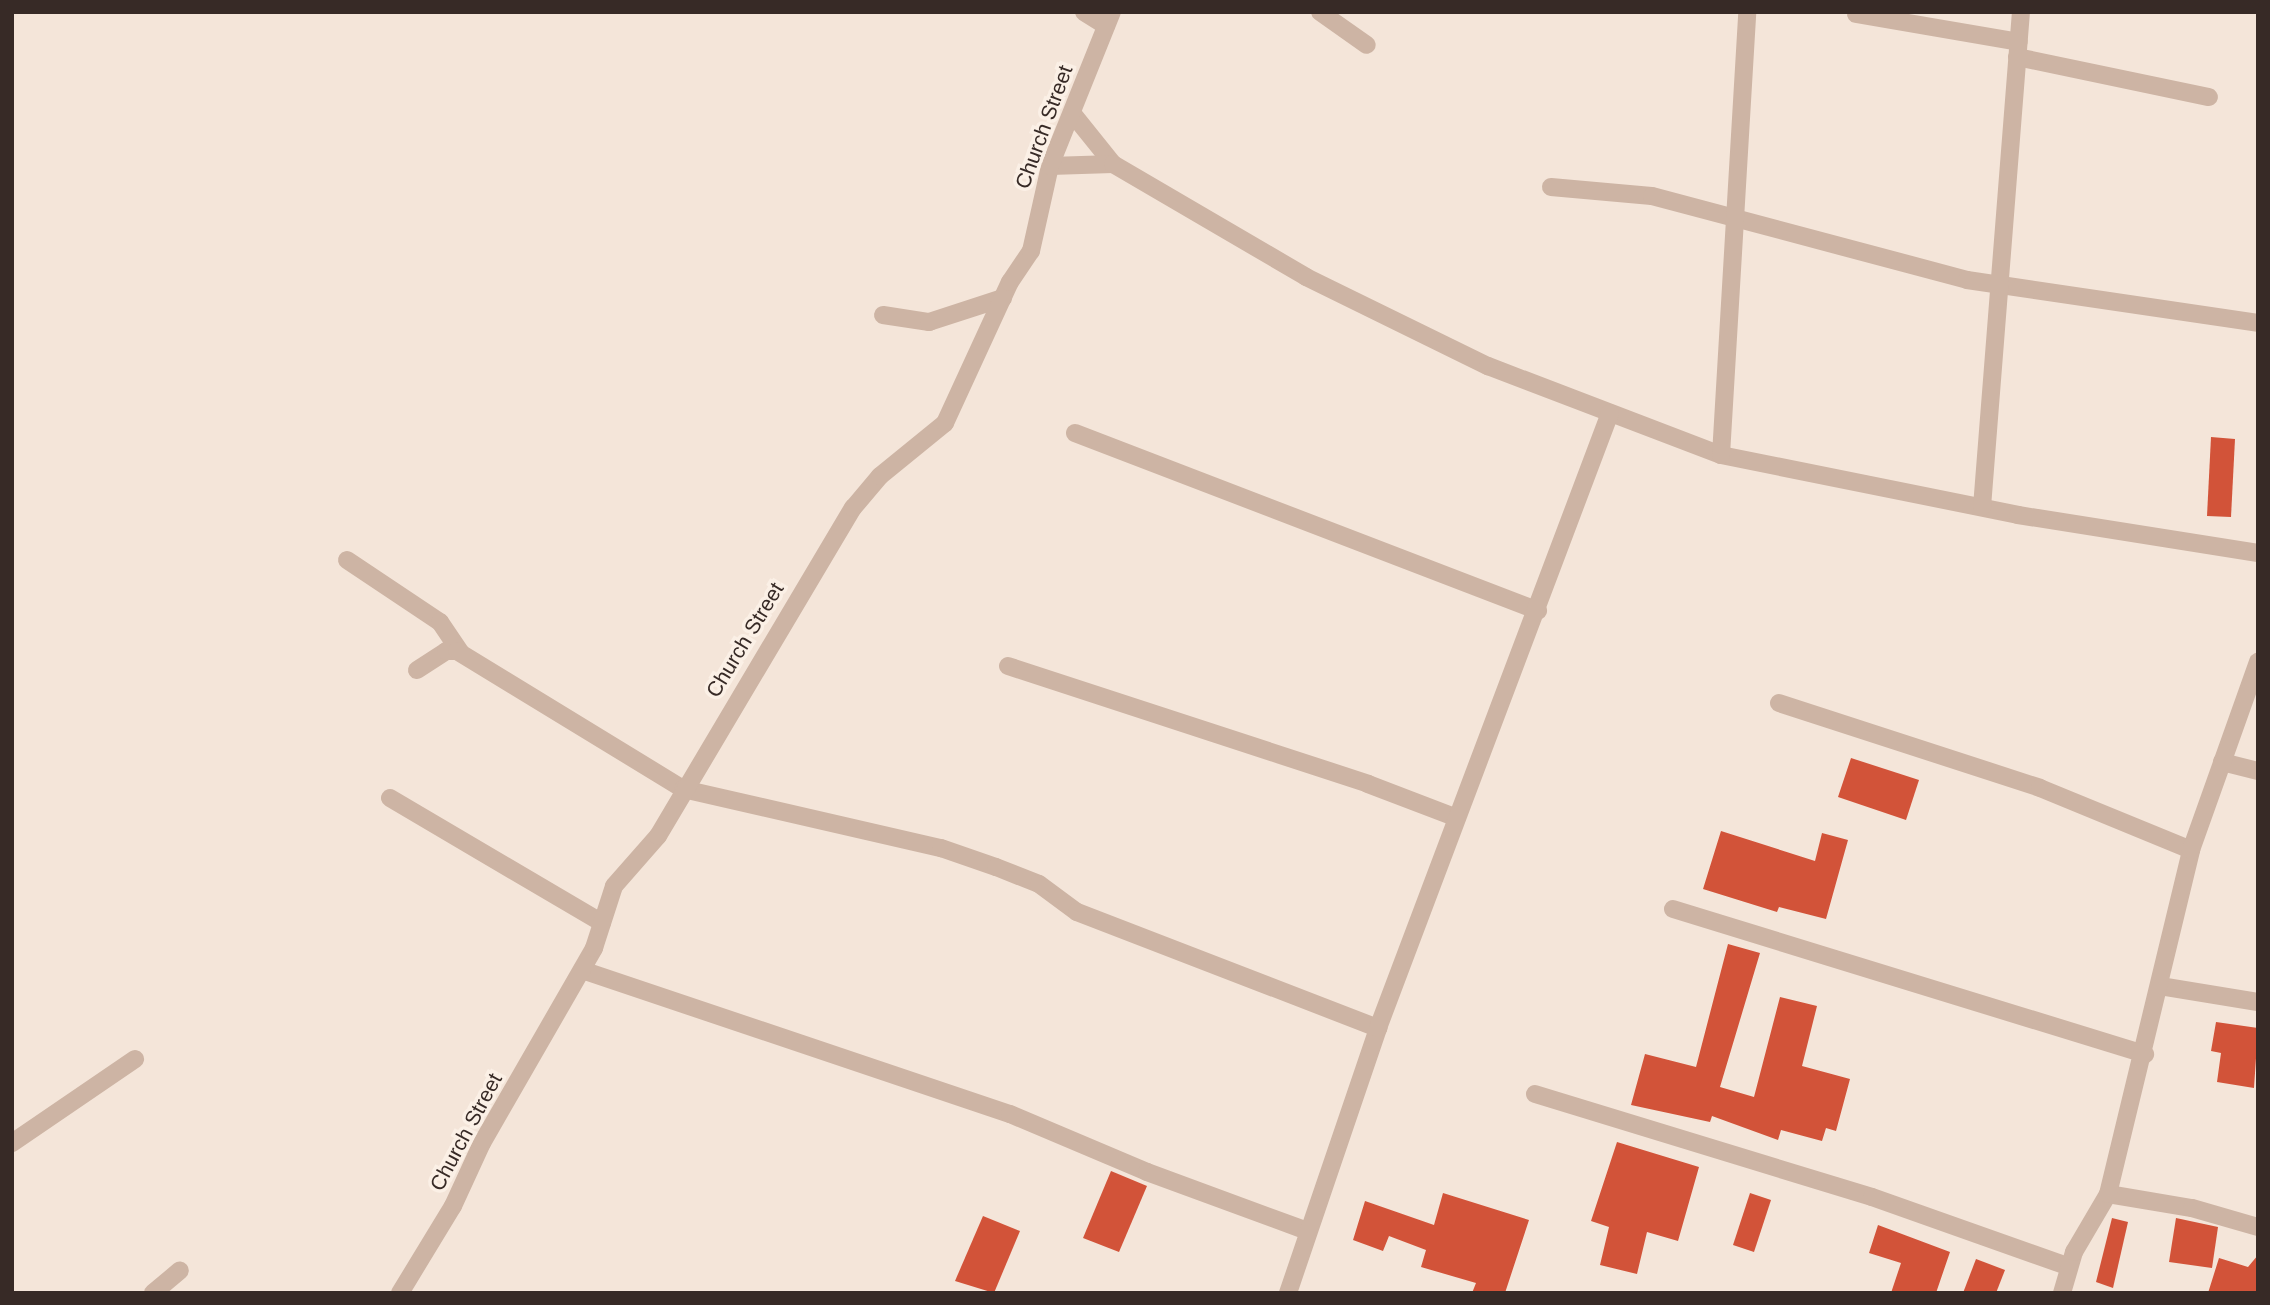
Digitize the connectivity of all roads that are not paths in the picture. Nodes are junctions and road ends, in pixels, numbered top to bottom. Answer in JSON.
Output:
{"nodes":[{"id":1,"x":1084,"y":12,"type":"edge"},
{"id":2,"x":1320,"y":12,"type":"edge"},
{"id":3,"x":1746,"y":12,"type":"edge"},
{"id":4,"x":2021,"y":12,"type":"edge"},
{"id":5,"x":1856,"y":14,"type":"edge"},
{"id":6,"x":1109,"y":19,"type":"edge"},
{"id":7,"x":1367,"y":45,"type":"dead end"},
{"id":8,"x":2018,"y":50,"type":"junction"},
{"id":9,"x":2209,"y":97,"type":"dead end"},
{"id":10,"x":1072,"y":113,"type":"junction"},
{"id":11,"x":1114,"y":164,"type":"junction"},
{"id":12,"x":1050,"y":166,"type":"junction"},
{"id":13,"x":1550,"y":187,"type":"dead end"},
{"id":14,"x":1735,"y":218,"type":"junction"},
{"id":15,"x":2003,"y":287,"type":"junction"},
{"id":16,"x":1003,"y":298,"type":"junction"},
{"id":17,"x":883,"y":315,"type":"dead end"},
{"id":18,"x":2258,"y":323,"type":"edge"},
{"id":19,"x":1610,"y":413,"type":"junction"},
{"id":20,"x":1075,"y":433,"type":"dead end"},
{"id":21,"x":1721,"y":455,"type":"junction"},
{"id":22,"x":1982,"y":507,"type":"junction"},
{"id":23,"x":2258,"y":553,"type":"edge"},
{"id":24,"x":347,"y":560,"type":"dead end"},
{"id":25,"x":1538,"y":611,"type":"junction"},
{"id":26,"x":460,"y":652,"type":"junction"},
{"id":27,"x":2258,"y":662,"type":"edge"},
{"id":28,"x":1008,"y":666,"type":"dead end"},
{"id":29,"x":417,"y":670,"type":"dead end"},
{"id":30,"x":1779,"y":703,"type":"dead end"},
{"id":31,"x":2222,"y":762,"type":"junction"},
{"id":32,"x":2258,"y":771,"type":"edge"},
{"id":33,"x":684,"y":789,"type":"junction"},
{"id":34,"x":390,"y":798,"type":"dead end"},
{"id":35,"x":1457,"y":818,"type":"junction"},
{"id":36,"x":2191,"y":850,"type":"junction"},
{"id":37,"x":1673,"y":909,"type":"dead end"},
{"id":38,"x":602,"y":923,"type":"junction"},
{"id":39,"x":582,"y":970,"type":"junction"},
{"id":40,"x":2160,"y":986,"type":"junction"},
{"id":41,"x":2258,"y":1002,"type":"edge"},
{"id":42,"x":1378,"y":1028,"type":"junction"},
{"id":43,"x":2144,"y":1054,"type":"junction"},
{"id":44,"x":135,"y":1059,"type":"dead end"},
{"id":45,"x":1535,"y":1094,"type":"dead end"},
{"id":46,"x":12,"y":1143,"type":"edge"},
{"id":47,"x":2108,"y":1194,"type":"junction"},
{"id":48,"x":2258,"y":1227,"type":"edge"},
{"id":49,"x":1307,"y":1231,"type":"junction"},
{"id":50,"x":2067,"y":1266,"type":"junction"},
{"id":51,"x":180,"y":1270,"type":"dead end"},
{"id":52,"x":153,"y":1293,"type":"edge"},
{"id":53,"x":400,"y":1293,"type":"edge"},
{"id":54,"x":1288,"y":1293,"type":"edge"},
{"id":55,"x":2062,"y":1293,"type":"edge"}],
"edges":[{"from":1,"to":6,"type":"street"},
{"from":2,"to":7,"type":"street"},
{"from":3,"to":14,"type":"street"},
{"from":4,"to":8,"type":"street"},
{"from":5,"to":8,"type":"street"},
{"from":6,"to":10,"type":"street","name":"Church Street"},
{"from":8,"to":9,"type":"street"},
{"from":8,"to":15,"type":"street"},
{"from":10,"to":11,"type":"street"},
{"from":10,"to":12,"type":"street","name":"Church Street"},
{"from":11,"to":12,"type":"street"},
{"from":11,"to":19,"type":"street"},
{"from":12,"to":16,"type":"street","name":"Church Street"},
{"from":13,"to":14,"type":"street"},
{"from":14,"to":15,"type":"street"},
{"from":14,"to":21,"type":"street"},
{"from":15,"to":18,"type":"street"},
{"from":15,"to":22,"type":"street"},
{"from":16,"to":17,"type":"street"},
{"from":16,"to":33,"type":"street","name":"Church Street"},
{"from":19,"to":21,"type":"street"},
{"from":19,"to":25,"type":"street"},
{"from":20,"to":25,"type":"street"},
{"from":21,"to":22,"type":"street"},
{"from":22,"to":23,"type":"street"},
{"from":24,"to":26,"type":"street"},
{"from":25,"to":35,"type":"street"},
{"from":26,"to":29,"type":"street"},
{"from":26,"to":33,"type":"street"},
{"from":27,"to":31,"type":"street"},
{"from":28,"to":35,"type":"street"},
{"from":30,"to":36,"type":"street"},
{"from":31,"to":32,"type":"street"},
{"from":31,"to":36,"type":"street"},
{"from":33,"to":38,"type":"street","name":"Church Street"},
{"from":33,"to":42,"type":"street"},
{"from":34,"to":38,"type":"street"},
{"from":35,"to":42,"type":"street"},
{"from":36,"to":40,"type":"street"},
{"from":37,"to":43,"type":"street"},
{"from":38,"to":39,"type":"street","name":"Church Street"},
{"from":39,"to":49,"type":"street"},
{"from":39,"to":53,"type":"street","name":"Church Street"},
{"from":40,"to":41,"type":"street"},
{"from":40,"to":43,"type":"street"},
{"from":42,"to":49,"type":"street"},
{"from":43,"to":47,"type":"street"},
{"from":44,"to":46,"type":"street"},
{"from":45,"to":50,"type":"street"},
{"from":47,"to":48,"type":"street"},
{"from":47,"to":50,"type":"street"},
{"from":49,"to":54,"type":"street"},
{"from":50,"to":55,"type":"street"},
{"from":51,"to":52,"type":"street"}]}
